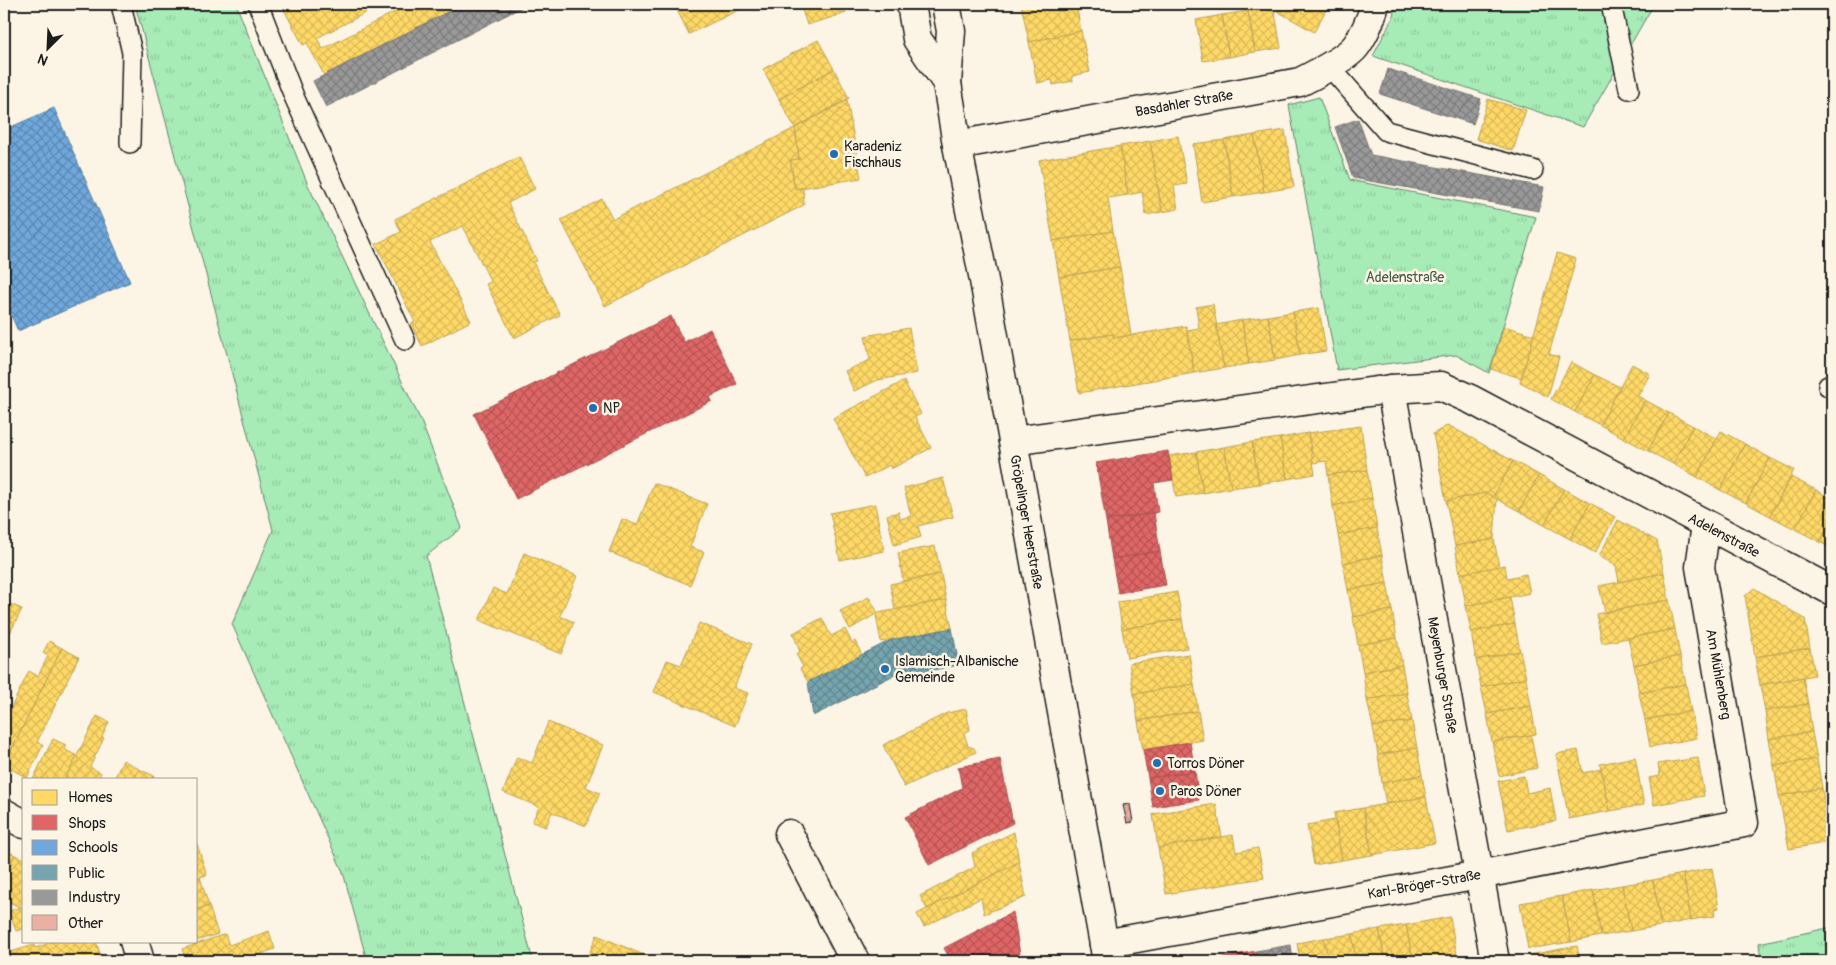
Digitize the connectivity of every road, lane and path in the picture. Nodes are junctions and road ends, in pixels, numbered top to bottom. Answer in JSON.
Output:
{"nodes":[{"id":1,"x":121,"y":4,"type":"edge"},
{"id":2,"x":258,"y":4,"type":"edge"},
{"id":3,"x":911,"y":4,"type":"edge"},
{"id":4,"x":946,"y":4,"type":"edge"},
{"id":5,"x":1375,"y":4,"type":"edge"},
{"id":6,"x":1611,"y":4,"type":"edge"},
{"id":7,"x":1330,"y":66,"type":"junction"},
{"id":8,"x":947,"y":83,"type":"junction"},
{"id":9,"x":1629,"y":89,"type":"dead end"},
{"id":10,"x":130,"y":143,"type":"dead end"},
{"id":11,"x":957,"y":145,"type":"junction"},
{"id":12,"x":1533,"y":170,"type":"dead end"},
{"id":13,"x":405,"y":340,"type":"dead end"},
{"id":14,"x":1391,"y":389,"type":"junction"},
{"id":15,"x":1013,"y":442,"type":"junction"},
{"id":16,"x":1706,"y":525,"type":"junction"},
{"id":17,"x":1832,"y":591,"type":"edge"},
{"id":18,"x":4,"y":813,"type":"edge"},
{"id":19,"x":22,"y":823,"type":"edge"},
{"id":20,"x":1744,"y":823,"type":"joint"},
{"id":21,"x":789,"y":834,"type":"dead end"},
{"id":22,"x":1479,"y":874,"type":"junction"},
{"id":23,"x":134,"y":942,"type":"edge"},
{"id":24,"x":1106,"y":952,"type":"edge"},
{"id":25,"x":140,"y":961,"type":"edge"},
{"id":26,"x":855,"y":961,"type":"edge"},
{"id":27,"x":1495,"y":961,"type":"edge"}],
"edges":[{"from":1,"to":10,"type":"lane"},
{"from":2,"to":13,"type":"lane"},
{"from":3,"to":8,"type":"street","name":"Gröpelinger Heerstraße"},
{"from":4,"to":8,"type":"street","name":"Gröpelinger Heerstraße"},
{"from":5,"to":7,"type":"street","name":"Basdahler Straße"},
{"from":6,"to":9,"type":"lane"},
{"from":7,"to":11,"type":"street","name":"Basdahler Straße"},
{"from":7,"to":12,"type":"lane"},
{"from":8,"to":11,"type":"street","name":"Gröpelinger Heerstraße"},
{"from":11,"to":15,"type":"street","name":"Gröpelinger Heerstraße"},
{"from":14,"to":15,"type":"street","name":"Adelenstraße"},
{"from":14,"to":16,"type":"street","name":"Adelenstraße"},
{"from":14,"to":22,"type":"street","name":"Meyenburger Straße"},
{"from":15,"to":24,"type":"street","name":"Gröpelinger Heerstraße"},
{"from":16,"to":17,"type":"street","name":"Adelenstraße"},
{"from":16,"to":20,"type":"street","name":"Am Mühlenberg"},
{"from":18,"to":19,"type":"street"},
{"from":20,"to":22,"type":"street","name":"Karl-Bröger-Straße"},
{"from":21,"to":26,"type":"street"},
{"from":22,"to":24,"type":"street","name":"Karl-Bröger-Straße"},
{"from":22,"to":27,"type":"street","name":"Meyenburger Straße"},
{"from":23,"to":25,"type":"street"}]}
